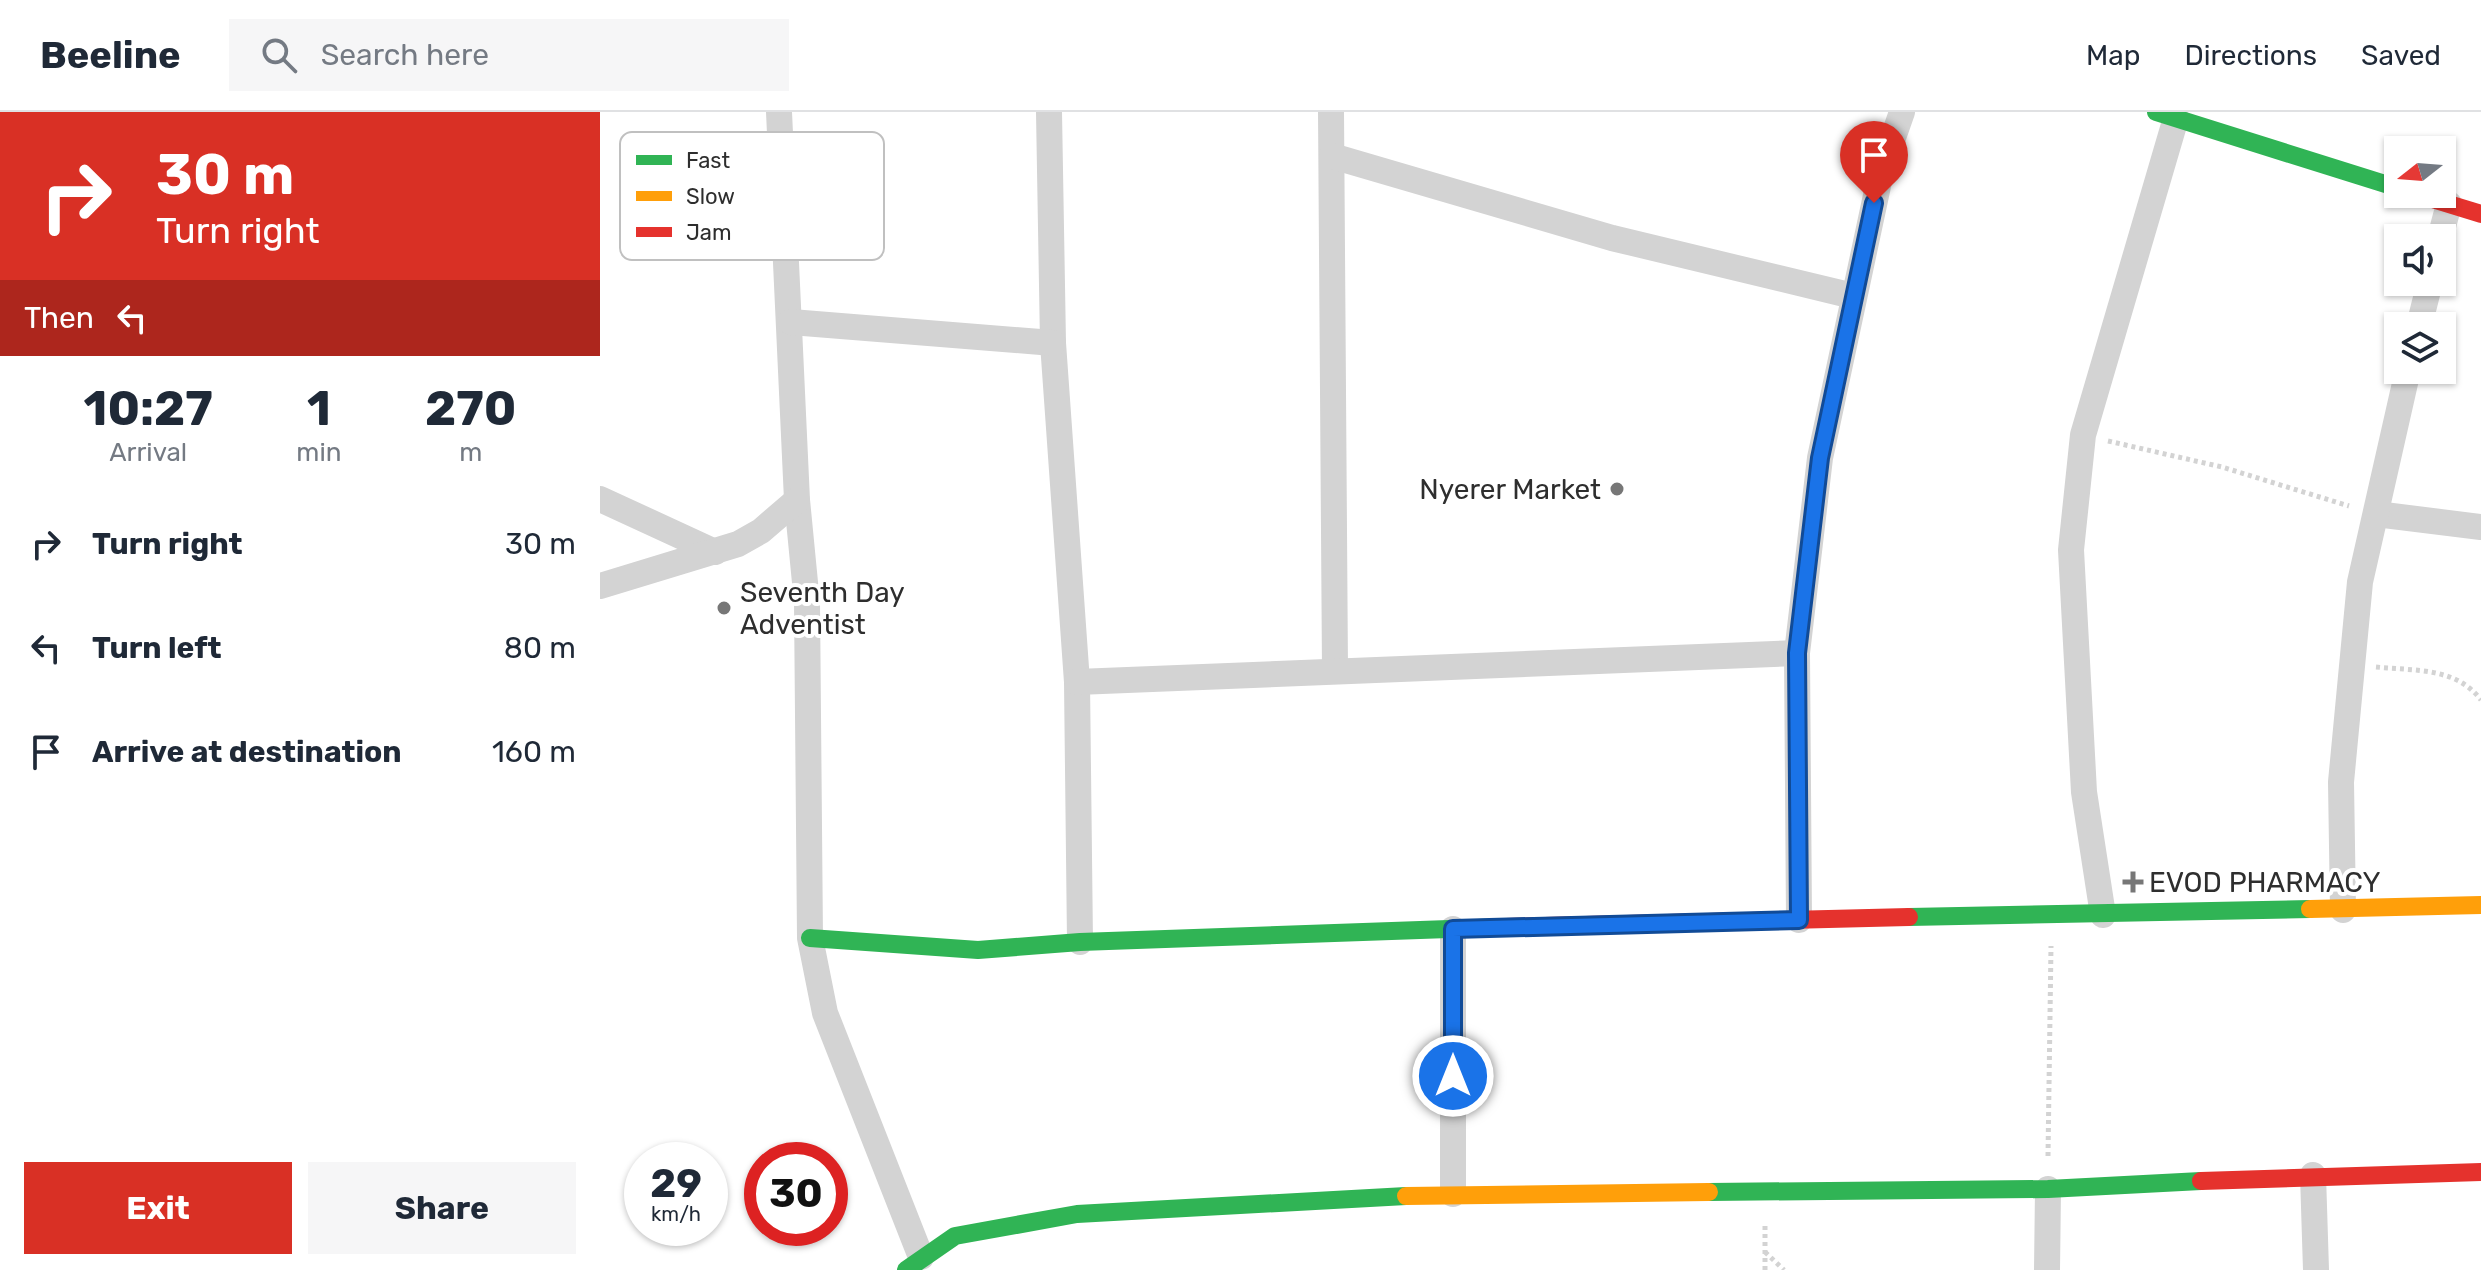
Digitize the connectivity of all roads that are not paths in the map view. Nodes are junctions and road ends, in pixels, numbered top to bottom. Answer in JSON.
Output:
{"nodes":[{"id":1,"x":779,"y":112,"type":"edge"},
{"id":2,"x":1049,"y":112,"type":"edge"},
{"id":3,"x":1331,"y":112,"type":"edge"},
{"id":4,"x":1902,"y":112,"type":"edge"},
{"id":5,"x":2166,"y":115,"type":"edge"},
{"id":6,"x":780,"y":132,"type":"edge"},
{"id":7,"x":1332,"y":156,"type":"junction"},
{"id":8,"x":2384,"y":184,"type":"edge"},
{"id":9,"x":2456,"y":206,"type":"edge"},
{"id":10,"x":2481,"y":214,"type":"edge"},
{"id":11,"x":787,"y":260,"type":"edge"},
{"id":12,"x":1853,"y":296,"type":"junction"},
{"id":13,"x":791,"y":322,"type":"junction"},
{"id":14,"x":1053,"y":343,"type":"junction"},
{"id":15,"x":2405,"y":384,"type":"edge"},
{"id":16,"x":600,"y":499,"type":"edge"},
{"id":17,"x":797,"y":500,"type":"junction"},
{"id":18,"x":2376,"y":514,"type":"junction"},
{"id":19,"x":2481,"y":527,"type":"edge"},
{"id":20,"x":715,"y":552,"type":"junction"},
{"id":21,"x":600,"y":586,"type":"edge"},
{"id":22,"x":1797,"y":653,"type":"junction"},
{"id":23,"x":1335,"y":670,"type":"junction"},
{"id":24,"x":1077,"y":682,"type":"junction"},
{"id":25,"x":2481,"y":905,"type":"edge"},
{"id":26,"x":2343,"y":910,"type":"junction"},
{"id":27,"x":2103,"y":915,"type":"junction"},
{"id":28,"x":1799,"y":920,"type":"junction"},
{"id":29,"x":1453,"y":929,"type":"junction"},
{"id":30,"x":810,"y":938,"type":"junction"},
{"id":31,"x":1080,"y":942,"type":"junction"},
{"id":32,"x":2481,"y":1172,"type":"edge"},
{"id":33,"x":2313,"y":1175,"type":"junction"},
{"id":34,"x":2048,"y":1189,"type":"junction"},
{"id":35,"x":1453,"y":1194,"type":"junction"},
{"id":36,"x":914,"y":1264,"type":"edge"},
{"id":37,"x":2047,"y":1270,"type":"edge"},
{"id":38,"x":2316,"y":1270,"type":"edge"}],
"edges":[{"from":1,"to":6,"type":"street"},
{"from":2,"to":14,"type":"street"},
{"from":3,"to":7,"type":"street"},
{"from":4,"to":12,"type":"street"},
{"from":5,"to":8,"type":"street"},
{"from":5,"to":27,"type":"street"},
{"from":7,"to":12,"type":"street"},
{"from":7,"to":23,"type":"street"},
{"from":9,"to":10,"type":"street"},
{"from":11,"to":13,"type":"street"},
{"from":12,"to":22,"type":"street"},
{"from":13,"to":14,"type":"street"},
{"from":13,"to":17,"type":"street"},
{"from":14,"to":24,"type":"street"},
{"from":15,"to":18,"type":"street"},
{"from":16,"to":20,"type":"street"},
{"from":17,"to":20,"type":"street"},
{"from":17,"to":30,"type":"street"},
{"from":18,"to":19,"type":"street"},
{"from":18,"to":26,"type":"street"},
{"from":20,"to":21,"type":"street"},
{"from":22,"to":23,"type":"street"},
{"from":22,"to":28,"type":"street"},
{"from":23,"to":24,"type":"street"},
{"from":24,"to":31,"type":"street"},
{"from":25,"to":26,"type":"street"},
{"from":26,"to":27,"type":"street"},
{"from":27,"to":28,"type":"street"},
{"from":28,"to":29,"type":"street"},
{"from":29,"to":31,"type":"street"},
{"from":29,"to":35,"type":"street"},
{"from":30,"to":31,"type":"street"},
{"from":30,"to":36,"type":"street"},
{"from":32,"to":33,"type":"street"},
{"from":33,"to":34,"type":"street"},
{"from":33,"to":38,"type":"street"},
{"from":34,"to":35,"type":"street"},
{"from":34,"to":37,"type":"street"},
{"from":35,"to":36,"type":"street"}]}
